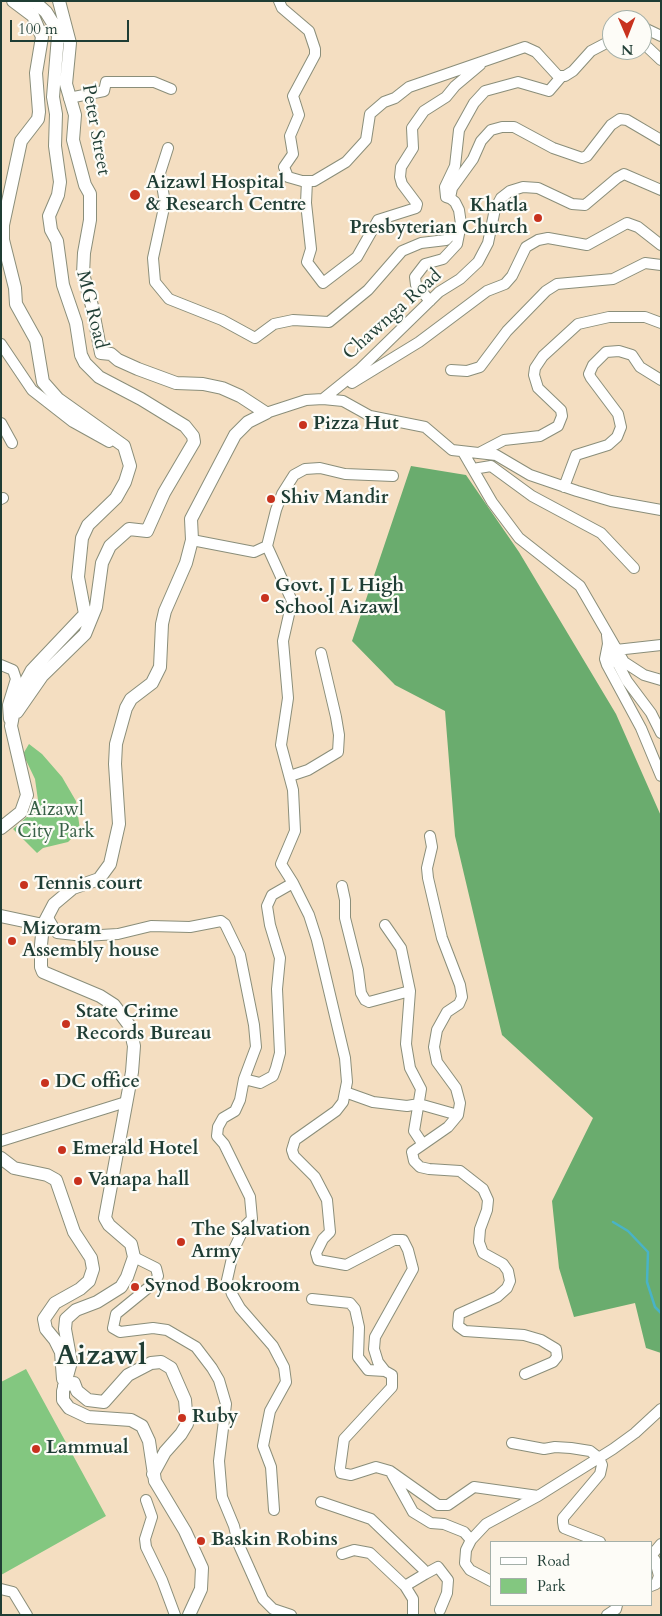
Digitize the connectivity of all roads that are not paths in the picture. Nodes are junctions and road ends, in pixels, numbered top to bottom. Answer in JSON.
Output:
{"nodes":[{"id":1,"x":13,"y":1,"type":"edge"},
{"id":2,"x":28,"y":1,"type":"edge"},
{"id":3,"x":59,"y":1,"type":"edge"},
{"id":4,"x":279,"y":1,"type":"edge"},
{"id":5,"x":602,"y":45,"type":"edge"},
{"id":6,"x":483,"y":63,"type":"junction"},
{"id":7,"x":561,"y":77,"type":"junction"},
{"id":8,"x":171,"y":89,"type":"dead end"},
{"id":9,"x":69,"y":98,"type":"junction"},
{"id":10,"x":661,"y":140,"type":"edge"},
{"id":11,"x":168,"y":148,"type":"dead end"},
{"id":12,"x":307,"y":181,"type":"junction"},
{"id":13,"x":661,"y":190,"type":"edge"},
{"id":14,"x":450,"y":198,"type":"junction"},
{"id":15,"x":461,"y":224,"type":"junction"},
{"id":16,"x":661,"y":245,"type":"edge"},
{"id":17,"x":661,"y":265,"type":"edge"},
{"id":18,"x":430,"y":301,"type":"junction"},
{"id":19,"x":661,"y":323,"type":"edge"},
{"id":20,"x":1,"y":344,"type":"edge"},
{"id":21,"x":450,"y":370,"type":"dead end"},
{"id":22,"x":661,"y":380,"type":"edge"},
{"id":23,"x":323,"y":398,"type":"junction"},
{"id":24,"x":335,"y":400,"type":"junction"},
{"id":25,"x":266,"y":413,"type":"junction"},
{"id":26,"x":1,"y":423,"type":"edge"},
{"id":27,"x":12,"y":443,"type":"dead end"},
{"id":28,"x":463,"y":452,"type":"junction"},
{"id":29,"x":481,"y":452,"type":"junction"},
{"id":30,"x":127,"y":453,"type":"junction"},
{"id":31,"x":473,"y":468,"type":"junction"},
{"id":32,"x":394,"y":476,"type":"dead end"},
{"id":33,"x":564,"y":487,"type":"junction"},
{"id":34,"x":661,"y":510,"type":"edge"},
{"id":35,"x":192,"y":540,"type":"junction"},
{"id":36,"x":267,"y":546,"type":"junction"},
{"id":37,"x":634,"y":568,"type":"dead end"},
{"id":38,"x":661,"y":645,"type":"edge"},
{"id":39,"x":611,"y":651,"type":"junction"},
{"id":40,"x":321,"y":653,"type":"dead end"},
{"id":41,"x":1,"y":665,"type":"edge"},
{"id":42,"x":661,"y":680,"type":"edge"},
{"id":43,"x":11,"y":726,"type":"junction"},
{"id":44,"x":661,"y":733,"type":"edge"},
{"id":45,"x":290,"y":776,"type":"junction"},
{"id":46,"x":661,"y":776,"type":"edge"},
{"id":47,"x":1,"y":828,"type":"edge"},
{"id":48,"x":430,"y":836,"type":"dead end"},
{"id":49,"x":293,"y":882,"type":"junction"},
{"id":50,"x":342,"y":886,"type":"dead end"},
{"id":51,"x":1,"y":916,"type":"edge"},
{"id":52,"x":45,"y":921,"type":"junction"},
{"id":53,"x":385,"y":925,"type":"dead end"},
{"id":54,"x":410,"y":991,"type":"junction"},
{"id":55,"x":244,"y":1079,"type":"junction"},
{"id":56,"x":345,"y":1092,"type":"junction"},
{"id":57,"x":126,"y":1102,"type":"junction"},
{"id":58,"x":419,"y":1104,"type":"junction"},
{"id":59,"x":458,"y":1115,"type":"junction"},
{"id":60,"x":1,"y":1141,"type":"edge"},
{"id":61,"x":422,"y":1143,"type":"junction"},
{"id":62,"x":1,"y":1158,"type":"edge"},
{"id":63,"x":134,"y":1257,"type":"junction"},
{"id":64,"x":312,"y":1299,"type":"dead end"},
{"id":65,"x":385,"y":1371,"type":"junction"},
{"id":66,"x":525,"y":1374,"type":"dead end"},
{"id":67,"x":64,"y":1386,"type":"junction"},
{"id":68,"x":661,"y":1409,"type":"edge"},
{"id":69,"x":512,"y":1444,"type":"dead end"},
{"id":70,"x":599,"y":1458,"type":"junction"},
{"id":71,"x":390,"y":1471,"type":"junction"},
{"id":72,"x":153,"y":1474,"type":"junction"},
{"id":73,"x":538,"y":1496,"type":"junction"},
{"id":74,"x":146,"y":1500,"type":"dead end"},
{"id":75,"x":321,"y":1502,"type":"dead end"},
{"id":76,"x":274,"y":1510,"type":"dead end"},
{"id":77,"x":471,"y":1540,"type":"junction"},
{"id":78,"x":597,"y":1541,"type":"edge"},
{"id":79,"x":661,"y":1544,"type":"edge"},
{"id":80,"x":342,"y":1554,"type":"dead end"},
{"id":81,"x":652,"y":1555,"type":"edge"},
{"id":82,"x":652,"y":1557,"type":"edge"},
{"id":83,"x":425,"y":1574,"type":"junction"},
{"id":84,"x":490,"y":1580,"type":"edge"},
{"id":85,"x":405,"y":1586,"type":"junction"},
{"id":86,"x":652,"y":1586,"type":"edge"},
{"id":87,"x":1,"y":1589,"type":"edge"},
{"id":88,"x":617,"y":1606,"type":"edge"},
{"id":89,"x":440,"y":1610,"type":"dead end"},
{"id":90,"x":28,"y":1615,"type":"edge"},
{"id":91,"x":175,"y":1615,"type":"edge"},
{"id":92,"x":189,"y":1615,"type":"edge"},
{"id":93,"x":291,"y":1615,"type":"edge"},
{"id":94,"x":413,"y":1615,"type":"edge"},
{"id":95,"x":607,"y":1615,"type":"edge"}],
"edges":[{"from":1,"to":30,"type":"main road"},
{"from":2,"to":43,"type":"main road","name":"MG Road"},
{"from":3,"to":9,"type":"main road","name":"Peter Street"},
{"from":4,"to":12,"type":"street"},
{"from":5,"to":7,"type":"street"},
{"from":6,"to":7,"type":"street"},
{"from":6,"to":12,"type":"street"},
{"from":6,"to":12,"type":"street"},
{"from":7,"to":14,"type":"street"},
{"from":8,"to":9,"type":"street"},
{"from":9,"to":25,"type":"main road","name":"Peter Street"},
{"from":10,"to":14,"type":"street"},
{"from":11,"to":15,"type":"street"},
{"from":13,"to":18,"type":"street","name":"Chawnga Road"},
{"from":14,"to":15,"type":"street"},
{"from":15,"to":18,"type":"street"},
{"from":16,"to":24,"type":"street"},
{"from":17,"to":21,"type":"street"},
{"from":18,"to":23,"type":"street","name":"Chawnga Road"},
{"from":19,"to":29,"type":"street"},
{"from":20,"to":30,"type":"street"},
{"from":22,"to":33,"type":"street"},
{"from":23,"to":24,"type":"street"},
{"from":23,"to":25,"type":"street"},
{"from":24,"to":28,"type":"street"},
{"from":25,"to":35,"type":"main road"},
{"from":26,"to":27,"type":"street"},
{"from":28,"to":29,"type":"street"},
{"from":28,"to":31,"type":"street"},
{"from":29,"to":33,"type":"street"},
{"from":30,"to":43,"type":"main road"},
{"from":31,"to":37,"type":"street"},
{"from":31,"to":39,"type":"street"},
{"from":32,"to":36,"type":"street"},
{"from":33,"to":34,"type":"street"},
{"from":35,"to":36,"type":"street"},
{"from":35,"to":52,"type":"main road"},
{"from":36,"to":45,"type":"street"},
{"from":38,"to":39,"type":"street"},
{"from":39,"to":42,"type":"street"},
{"from":39,"to":44,"type":"street"},
{"from":39,"to":46,"type":"street"},
{"from":40,"to":45,"type":"street"},
{"from":41,"to":43,"type":"street"},
{"from":43,"to":47,"type":"main road"},
{"from":45,"to":49,"type":"street"},
{"from":48,"to":59,"type":"street"},
{"from":49,"to":55,"type":"street"},
{"from":49,"to":56,"type":"street"},
{"from":50,"to":54,"type":"street"},
{"from":51,"to":52,"type":"main road"},
{"from":52,"to":55,"type":"street"},
{"from":52,"to":57,"type":"main road"},
{"from":53,"to":54,"type":"street"},
{"from":54,"to":58,"type":"street"},
{"from":55,"to":76,"type":"street"},
{"from":56,"to":58,"type":"street"},
{"from":56,"to":65,"type":"street"},
{"from":57,"to":60,"type":"street"},
{"from":57,"to":63,"type":"main road"},
{"from":58,"to":59,"type":"street"},
{"from":58,"to":61,"type":"street"},
{"from":59,"to":61,"type":"street"},
{"from":61,"to":66,"type":"street"},
{"from":62,"to":67,"type":"main road"},
{"from":63,"to":67,"type":"main road"},
{"from":63,"to":93,"type":"street"},
{"from":64,"to":65,"type":"street"},
{"from":65,"to":71,"type":"street"},
{"from":67,"to":72,"type":"main road"},
{"from":67,"to":72,"type":"main road"},
{"from":68,"to":70,"type":"street"},
{"from":69,"to":70,"type":"street"},
{"from":70,"to":73,"type":"street"},
{"from":70,"to":78,"type":"street"},
{"from":71,"to":73,"type":"street"},
{"from":71,"to":77,"type":"street"},
{"from":72,"to":92,"type":"main road"},
{"from":73,"to":77,"type":"street"},
{"from":74,"to":91,"type":"street"},
{"from":75,"to":83,"type":"street"},
{"from":77,"to":84,"type":"street"},
{"from":79,"to":81,"type":"street"},
{"from":80,"to":85,"type":"street"},
{"from":82,"to":86,"type":"street"},
{"from":83,"to":85,"type":"street"},
{"from":83,"to":89,"type":"street"},
{"from":85,"to":94,"type":"street"},
{"from":87,"to":90,"type":"street"},
{"from":88,"to":95,"type":"street"}]}
